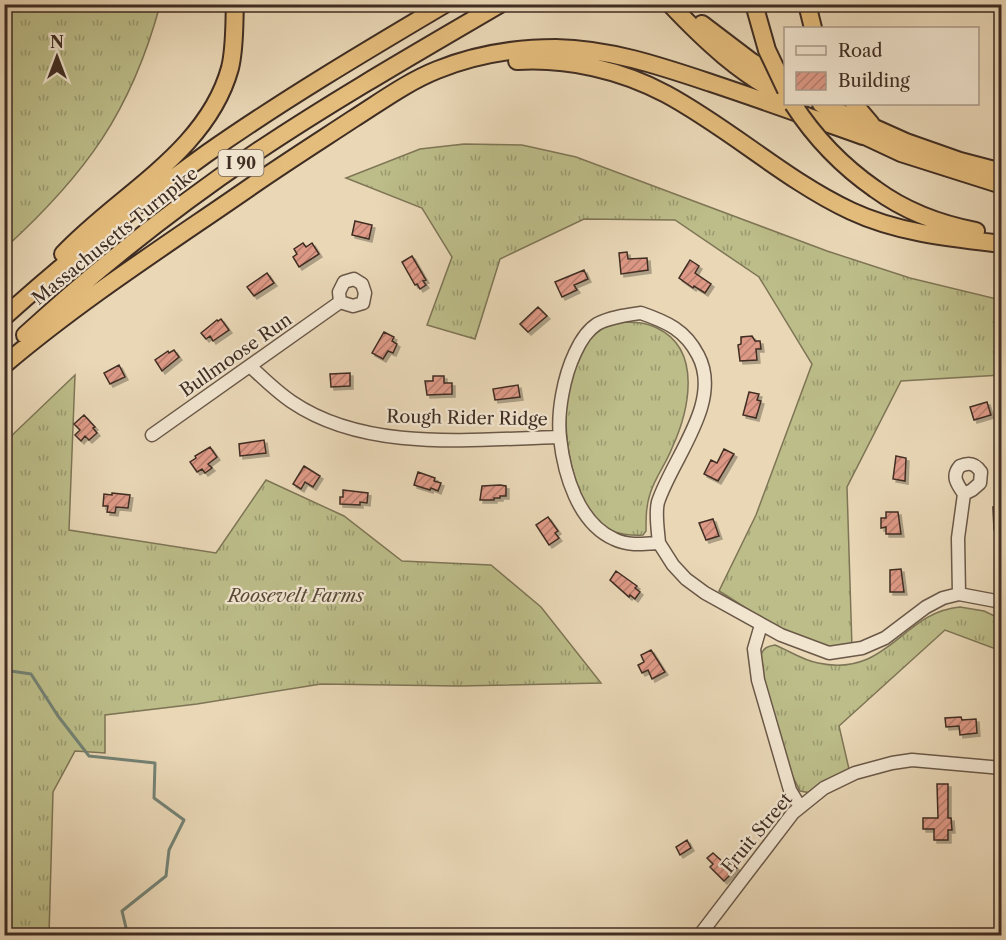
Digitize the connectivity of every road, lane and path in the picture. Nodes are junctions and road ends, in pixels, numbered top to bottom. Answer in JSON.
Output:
{"nodes":[{"id":1,"x":235,"y":4,"type":"edge"},
{"id":2,"x":445,"y":4,"type":"edge"},
{"id":3,"x":500,"y":4,"type":"edge"},
{"id":4,"x":670,"y":4,"type":"edge"},
{"id":5,"x":682,"y":4,"type":"edge"},
{"id":6,"x":754,"y":4,"type":"edge"},
{"id":7,"x":807,"y":4,"type":"edge"},
{"id":8,"x":813,"y":27,"type":"edge"},
{"id":9,"x":784,"y":81,"type":"edge"},
{"id":10,"x":784,"y":86,"type":"edge"},
{"id":11,"x":784,"y":96,"type":"edge"},
{"id":12,"x":794,"y":105,"type":"edge"},
{"id":13,"x":800,"y":105,"type":"edge"},
{"id":14,"x":823,"y":105,"type":"edge"},
{"id":15,"x":855,"y":105,"type":"edge"},
{"id":16,"x":357,"y":117,"type":"junction"},
{"id":17,"x":869,"y":132,"type":"junction"},
{"id":18,"x":1002,"y":172,"type":"edge"},
{"id":19,"x":1002,"y":185,"type":"edge"},
{"id":20,"x":1002,"y":236,"type":"edge"},
{"id":21,"x":1002,"y":244,"type":"edge"},
{"id":22,"x":340,"y":302,"type":"dead end"},
{"id":23,"x":8,"y":313,"type":"edge"},
{"id":24,"x":4,"y":354,"type":"edge"},
{"id":25,"x":4,"y":366,"type":"edge"},
{"id":26,"x":251,"y":367,"type":"junction"},
{"id":27,"x":153,"y":435,"type":"dead end"},
{"id":28,"x":560,"y":437,"type":"junction"},
{"id":29,"x":964,"y":494,"type":"dead end"},
{"id":30,"x":659,"y":543,"type":"junction"},
{"id":31,"x":959,"y":594,"type":"junction"},
{"id":32,"x":1002,"y":605,"type":"edge"},
{"id":33,"x":761,"y":625,"type":"junction"},
{"id":34,"x":1002,"y":768,"type":"edge"},
{"id":35,"x":800,"y":807,"type":"junction"},
{"id":36,"x":699,"y":936,"type":"edge"}],
"edges":[{"from":1,"to":23,"type":"highway"},
{"from":2,"to":23,"type":"highway","name":"Massachusetts Turnpike","number":"I 90"},
{"from":3,"to":24,"type":"highway","name":"Massachusetts Turnpike","number":"I 90"},
{"from":4,"to":11,"type":"highway"},
{"from":5,"to":9,"type":"highway"},
{"from":6,"to":10,"type":"highway","bridge":true},
{"from":7,"to":8,"type":"highway"},
{"from":12,"to":20,"type":"highway","bridge":true},
{"from":13,"to":17,"type":"highway"},
{"from":14,"to":17,"type":"highway"},
{"from":15,"to":17,"type":"highway"},
{"from":16,"to":17,"type":"highway"},
{"from":16,"to":21,"type":"highway"},
{"from":16,"to":25,"type":"highway"},
{"from":17,"to":18,"type":"highway"},
{"from":17,"to":19,"type":"highway"},
{"from":22,"to":26,"type":"street","name":"Bullmoose Run"},
{"from":26,"to":27,"type":"street","name":"Bullmoose Run"},
{"from":26,"to":28,"type":"street","name":"Rough Rider Ridge"},
{"from":28,"to":30,"type":"street"},
{"from":28,"to":30,"type":"street"},
{"from":29,"to":31,"type":"street"},
{"from":30,"to":33,"type":"street"},
{"from":31,"to":32,"type":"street"},
{"from":31,"to":33,"type":"street"},
{"from":33,"to":35,"type":"street"},
{"from":34,"to":35,"type":"street","name":"Fruit Street"},
{"from":35,"to":36,"type":"street","name":"Fruit Street"}]}
